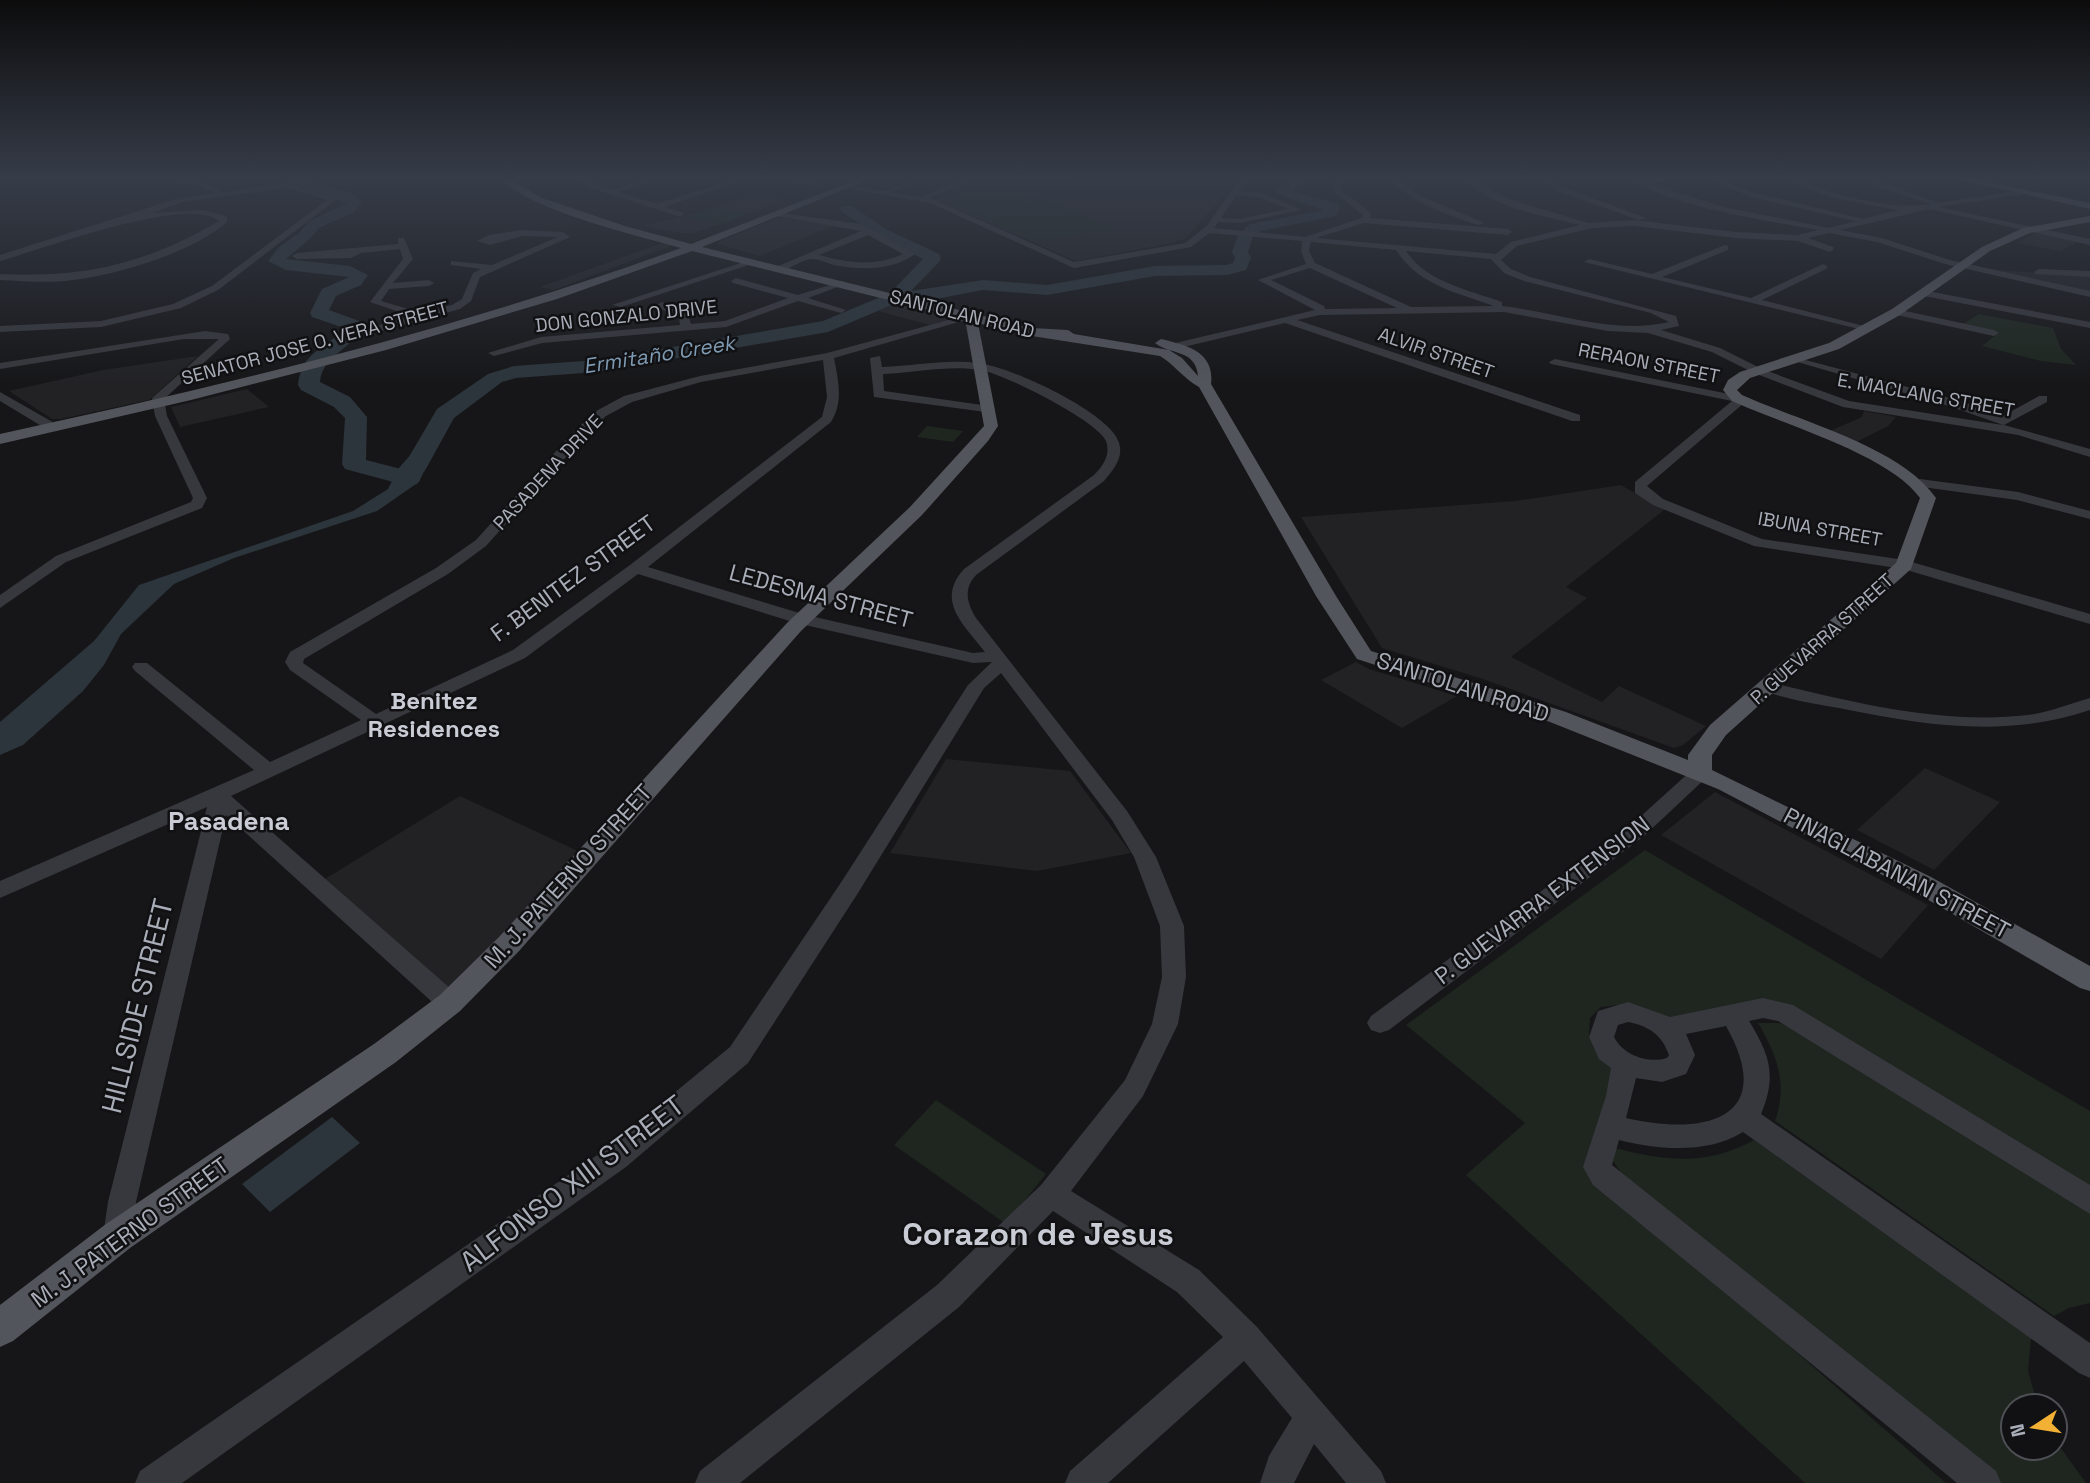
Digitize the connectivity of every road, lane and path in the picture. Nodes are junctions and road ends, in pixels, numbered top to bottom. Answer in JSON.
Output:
{"nodes":[{"id":1,"x":36,"y":247,"type":"edge"},
{"id":2,"x":169,"y":247,"type":"edge"},
{"id":3,"x":269,"y":247,"type":"edge"},
{"id":4,"x":379,"y":247,"type":"edge"},
{"id":5,"x":404,"y":247,"type":"edge"},
{"id":6,"x":542,"y":247,"type":"edge"},
{"id":7,"x":685,"y":247,"type":"edge"},
{"id":8,"x":699,"y":247,"type":"edge"},
{"id":9,"x":831,"y":247,"type":"edge"},
{"id":10,"x":895,"y":247,"type":"edge"},
{"id":11,"x":1033,"y":247,"type":"edge"},
{"id":12,"x":1181,"y":247,"type":"edge"},
{"id":13,"x":1306,"y":247,"type":"edge"},
{"id":14,"x":1391,"y":247,"type":"edge"},
{"id":15,"x":1509,"y":247,"type":"edge"},
{"id":16,"x":1825,"y":247,"type":"edge"},
{"id":17,"x":1903,"y":247,"type":"edge"},
{"id":18,"x":1990,"y":247,"type":"edge"},
{"id":19,"x":1399,"y":248,"type":"junction"},
{"id":20,"x":1725,"y":248,"type":"dead end"},
{"id":21,"x":1830,"y":249,"type":"dead end"},
{"id":22,"x":297,"y":256,"type":"dead end"},
{"id":23,"x":810,"y":256,"type":"junction"},
{"id":24,"x":1497,"y":257,"type":"junction"},
{"id":25,"x":0,"y":258,"type":"edge"},
{"id":26,"x":753,"y":262,"type":"junction"},
{"id":27,"x":1589,"y":262,"type":"dead end"},
{"id":28,"x":454,"y":263,"type":"dead end"},
{"id":29,"x":1311,"y":265,"type":"junction"},
{"id":30,"x":1962,"y":265,"type":"junction"},
{"id":31,"x":1824,"y":267,"type":"dead end"},
{"id":32,"x":493,"y":268,"type":"junction"},
{"id":33,"x":779,"y":268,"type":"junction"},
{"id":34,"x":1982,"y":270,"type":"junction"},
{"id":35,"x":515,"y":271,"type":"dead end"},
{"id":36,"x":2090,"y":274,"type":"edge"},
{"id":37,"x":0,"y":277,"type":"edge"},
{"id":38,"x":1653,"y":277,"type":"junction"},
{"id":39,"x":736,"y":281,"type":"dead end"},
{"id":40,"x":429,"y":283,"type":"dead end"},
{"id":41,"x":840,"y":283,"type":"junction"},
{"id":42,"x":385,"y":286,"type":"junction"},
{"id":43,"x":1922,"y":293,"type":"junction"},
{"id":44,"x":2090,"y":294,"type":"edge"},
{"id":45,"x":799,"y":299,"type":"junction"},
{"id":46,"x":1752,"y":301,"type":"junction"},
{"id":47,"x":617,"y":305,"type":"dead end"},
{"id":48,"x":662,"y":305,"type":"dead end"},
{"id":49,"x":1504,"y":309,"type":"junction"},
{"id":50,"x":841,"y":310,"type":"dead end"},
{"id":51,"x":1410,"y":310,"type":"junction"},
{"id":52,"x":1320,"y":312,"type":"junction"},
{"id":53,"x":1896,"y":312,"type":"junction"},
{"id":54,"x":416,"y":317,"type":"junction"},
{"id":55,"x":971,"y":317,"type":"junction"},
{"id":56,"x":1286,"y":320,"type":"junction"},
{"id":57,"x":2090,"y":325,"type":"edge"},
{"id":58,"x":686,"y":328,"type":"junction"},
{"id":59,"x":1867,"y":328,"type":"junction"},
{"id":60,"x":0,"y":329,"type":"edge"},
{"id":61,"x":377,"y":329,"type":"dead end"},
{"id":62,"x":444,"y":329,"type":"junction"},
{"id":63,"x":1648,"y":330,"type":"junction"},
{"id":64,"x":1994,"y":333,"type":"dead end"},
{"id":65,"x":1052,"y":334,"type":"junction"},
{"id":66,"x":580,"y":337,"type":"junction"},
{"id":67,"x":1175,"y":346,"type":"junction"},
{"id":68,"x":578,"y":350,"type":"dead end"},
{"id":69,"x":494,"y":354,"type":"dead end"},
{"id":70,"x":828,"y":356,"type":"junction"},
{"id":71,"x":876,"y":358,"type":"dead end"},
{"id":72,"x":1798,"y":359,"type":"junction"},
{"id":73,"x":1555,"y":362,"type":"dead end"},
{"id":74,"x":0,"y":366,"type":"edge"},
{"id":75,"x":981,"y":366,"type":"junction"},
{"id":76,"x":1758,"y":371,"type":"junction"},
{"id":77,"x":877,"y":372,"type":"junction"},
{"id":78,"x":1205,"y":384,"type":"junction"},
{"id":79,"x":0,"y":396,"type":"edge"},
{"id":80,"x":1738,"y":399,"type":"junction"},
{"id":81,"x":2043,"y":399,"type":"dead end"},
{"id":82,"x":159,"y":404,"type":"junction"},
{"id":83,"x":989,"y":410,"type":"junction"},
{"id":84,"x":1576,"y":418,"type":"dead end"},
{"id":85,"x":2004,"y":421,"type":"junction"},
{"id":86,"x":52,"y":427,"type":"junction"},
{"id":87,"x":2020,"y":431,"type":"junction"},
{"id":88,"x":0,"y":439,"type":"edge"},
{"id":89,"x":2090,"y":453,"type":"edge"},
{"id":90,"x":1920,"y":483,"type":"junction"},
{"id":91,"x":2090,"y":514,"type":"edge"},
{"id":92,"x":1905,"y":565,"type":"junction"},
{"id":93,"x":636,"y":568,"type":"junction"},
{"id":94,"x":0,"y":603,"type":"edge"},
{"id":95,"x":802,"y":619,"type":"junction"},
{"id":96,"x":2090,"y":619,"type":"edge"},
{"id":97,"x":999,"y":660,"type":"junction"},
{"id":98,"x":141,"y":667,"type":"dead end"},
{"id":99,"x":1769,"y":687,"type":"junction"},
{"id":100,"x":2090,"y":704,"type":"edge"},
{"id":101,"x":374,"y":721,"type":"junction"},
{"id":102,"x":267,"y":771,"type":"junction"},
{"id":103,"x":1700,"y":772,"type":"junction"},
{"id":104,"x":221,"y":796,"type":"junction"},
{"id":105,"x":0,"y":890,"type":"edge"},
{"id":106,"x":2090,"y":980,"type":"edge"},
{"id":107,"x":450,"y":1003,"type":"junction"},
{"id":108,"x":1732,"y":1015,"type":"junction"},
{"id":109,"x":1380,"y":1023,"type":"dead end"},
{"id":110,"x":1666,"y":1028,"type":"junction"},
{"id":111,"x":1625,"y":1064,"type":"junction"},
{"id":112,"x":1744,"y":1117,"type":"junction"},
{"id":113,"x":1609,"y":1126,"type":"junction"},
{"id":114,"x":1051,"y":1194,"type":"junction"},
{"id":115,"x":2090,"y":1201,"type":"edge"},
{"id":116,"x":118,"y":1236,"type":"junction"},
{"id":117,"x":0,"y":1328,"type":"edge"},
{"id":118,"x":1246,"y":1338,"type":"junction"},
{"id":119,"x":2090,"y":1362,"type":"edge"},
{"id":120,"x":1312,"y":1416,"type":"junction"},
{"id":121,"x":152,"y":1483,"type":"edge"},
{"id":122,"x":712,"y":1483,"type":"edge"},
{"id":123,"x":1082,"y":1483,"type":"edge"},
{"id":124,"x":1277,"y":1483,"type":"edge"},
{"id":125,"x":1369,"y":1483,"type":"edge"},
{"id":126,"x":1984,"y":1483,"type":"edge"}],
"edges":[{"from":1,"to":25,"type":"street"},
{"from":2,"to":37,"type":"street"},
{"from":3,"to":60,"type":"street"},
{"from":4,"to":22,"type":"street"},
{"from":5,"to":42,"type":"street"},
{"from":6,"to":32,"type":"street"},
{"from":7,"to":62,"type":"main road","name":"SENATOR JOSE O. VERA STREET"},
{"from":8,"to":26,"type":"main road","name":"SANTOLAN ROAD"},
{"from":9,"to":23,"type":"street"},
{"from":10,"to":23,"type":"street"},
{"from":11,"to":12,"type":"street"},
{"from":13,"to":29,"type":"street"},
{"from":14,"to":19,"type":"street"},
{"from":15,"to":24,"type":"street"},
{"from":16,"to":21,"type":"street"},
{"from":17,"to":30,"type":"street"},
{"from":18,"to":30,"type":"main road"},
{"from":19,"to":24,"type":"street"},
{"from":19,"to":49,"type":"street"},
{"from":20,"to":38,"type":"street"},
{"from":23,"to":33,"type":"street"},
{"from":24,"to":63,"type":"street"},
{"from":26,"to":33,"type":"main road","name":"SANTOLAN ROAD"},
{"from":26,"to":47,"type":"street"},
{"from":27,"to":38,"type":"street"},
{"from":28,"to":32,"type":"street"},
{"from":29,"to":51,"type":"street"},
{"from":29,"to":52,"type":"street"},
{"from":30,"to":34,"type":"street"},
{"from":30,"to":43,"type":"main road"},
{"from":31,"to":46,"type":"street"},
{"from":32,"to":35,"type":"street"},
{"from":32,"to":54,"type":"street"},
{"from":33,"to":41,"type":"main road","name":"SANTOLAN ROAD"},
{"from":34,"to":36,"type":"street"},
{"from":34,"to":44,"type":"street"},
{"from":38,"to":46,"type":"street"},
{"from":39,"to":45,"type":"street"},
{"from":40,"to":42,"type":"street"},
{"from":41,"to":45,"type":"street","name":"DON GONZALO DRIVE"},
{"from":41,"to":55,"type":"main road","name":"SANTOLAN ROAD"},
{"from":42,"to":54,"type":"street"},
{"from":43,"to":53,"type":"main road"},
{"from":43,"to":57,"type":"street"},
{"from":45,"to":50,"type":"street"},
{"from":45,"to":58,"type":"street","name":"DON GONZALO DRIVE"},
{"from":46,"to":59,"type":"street"},
{"from":48,"to":58,"type":"street"},
{"from":49,"to":51,"type":"street"},
{"from":49,"to":63,"type":"street","name":"E. MACLANG STREET"},
{"from":51,"to":52,"type":"street"},
{"from":52,"to":56,"type":"street"},
{"from":53,"to":59,"type":"main road"},
{"from":53,"to":64,"type":"street"},
{"from":54,"to":61,"type":"street"},
{"from":54,"to":62,"type":"street"},
{"from":55,"to":65,"type":"main road","name":"SANTOLAN ROAD"},
{"from":55,"to":70,"type":"street","name":"PASADENA DRIVE"},
{"from":55,"to":75,"type":"main road","name":"M. J. PATERNO STREET"},
{"from":56,"to":67,"type":"street"},
{"from":56,"to":84,"type":"street","name":"ALVIR STREET"},
{"from":58,"to":66,"type":"street","name":"DON GONZALO DRIVE"},
{"from":59,"to":72,"type":"main road"},
{"from":62,"to":82,"type":"main road","name":"SENATOR JOSE O. VERA STREET"},
{"from":63,"to":76,"type":"street","name":"E. MACLANG STREET"},
{"from":65,"to":67,"type":"main road","name":"SANTOLAN ROAD"},
{"from":65,"to":78,"type":"main road","name":"SANTOLAN ROAD"},
{"from":66,"to":68,"type":"street"},
{"from":66,"to":69,"type":"street","name":"DON GONZALO DRIVE"},
{"from":67,"to":78,"type":"main road","name":"SANTOLAN ROAD"},
{"from":70,"to":93,"type":"street","name":"F. BENITEZ STREET"},
{"from":70,"to":101,"type":"street","name":"PASADENA DRIVE"},
{"from":71,"to":77,"type":"street"},
{"from":72,"to":76,"type":"main road"},
{"from":72,"to":85,"type":"street"},
{"from":73,"to":80,"type":"street","name":"RERAON STREET"},
{"from":74,"to":82,"type":"street"},
{"from":75,"to":77,"type":"street"},
{"from":75,"to":83,"type":"main road","name":"M. J. PATERNO STREET"},
{"from":75,"to":97,"type":"street"},
{"from":76,"to":80,"type":"main road"},
{"from":76,"to":87,"type":"street","name":"E. MACLANG STREET"},
{"from":77,"to":83,"type":"street"},
{"from":78,"to":103,"type":"main road","name":"SANTOLAN ROAD"},
{"from":79,"to":86,"type":"street"},
{"from":80,"to":90,"type":"main road"},
{"from":80,"to":92,"type":"street","name":"IBUNA STREET"},
{"from":81,"to":85,"type":"street"},
{"from":82,"to":86,"type":"main road","name":"SENATOR JOSE O. VERA STREET"},
{"from":82,"to":94,"type":"street"},
{"from":83,"to":95,"type":"main road","name":"M. J. PATERNO STREET"},
{"from":85,"to":87,"type":"street"},
{"from":86,"to":88,"type":"main road","name":"SENATOR JOSE O. VERA STREET"},
{"from":87,"to":89,"type":"street","name":"E. MACLANG STREET"},
{"from":90,"to":91,"type":"street"},
{"from":90,"to":92,"type":"main road","name":"P. GUEVARRA STREET"},
{"from":92,"to":96,"type":"street","name":"IBUNA STREET"},
{"from":92,"to":99,"type":"main road","name":"P. GUEVARRA STREET"},
{"from":93,"to":95,"type":"street","name":"LEDESMA STREET"},
{"from":93,"to":101,"type":"street","name":"F. BENITEZ STREET"},
{"from":95,"to":97,"type":"street","name":"LEDESMA STREET"},
{"from":95,"to":107,"type":"main road","name":"M. J. PATERNO STREET"},
{"from":97,"to":114,"type":"street"},
{"from":97,"to":121,"type":"street","name":"ALFONSO XIII STREET"},
{"from":98,"to":102,"type":"street"},
{"from":99,"to":100,"type":"street"},
{"from":99,"to":103,"type":"main road","name":"P. GUEVARRA STREET"},
{"from":101,"to":102,"type":"street","name":"F. BENITEZ STREET"},
{"from":102,"to":104,"type":"street","name":"F. BENITEZ STREET"},
{"from":103,"to":106,"type":"main road","name":"PINAGLABANAN STREET"},
{"from":103,"to":109,"type":"street","name":"P. GUEVARRA EXTENSION"},
{"from":104,"to":105,"type":"street","name":"F. BENITEZ STREET"},
{"from":104,"to":107,"type":"street"},
{"from":104,"to":116,"type":"street","name":"HILLSIDE STREET"},
{"from":107,"to":116,"type":"main road","name":"M. J. PATERNO STREET"},
{"from":108,"to":110,"type":"street"},
{"from":108,"to":112,"type":"street"},
{"from":108,"to":115,"type":"street"},
{"from":110,"to":111,"type":"street"},
{"from":110,"to":111,"type":"street"},
{"from":111,"to":113,"type":"street"},
{"from":112,"to":113,"type":"street"},
{"from":112,"to":119,"type":"street"},
{"from":113,"to":126,"type":"street"},
{"from":114,"to":118,"type":"street"},
{"from":114,"to":122,"type":"street"},
{"from":116,"to":117,"type":"main road","name":"M. J. PATERNO STREET"},
{"from":118,"to":120,"type":"street"},
{"from":118,"to":123,"type":"street"},
{"from":120,"to":124,"type":"street"},
{"from":120,"to":125,"type":"street"}]}
